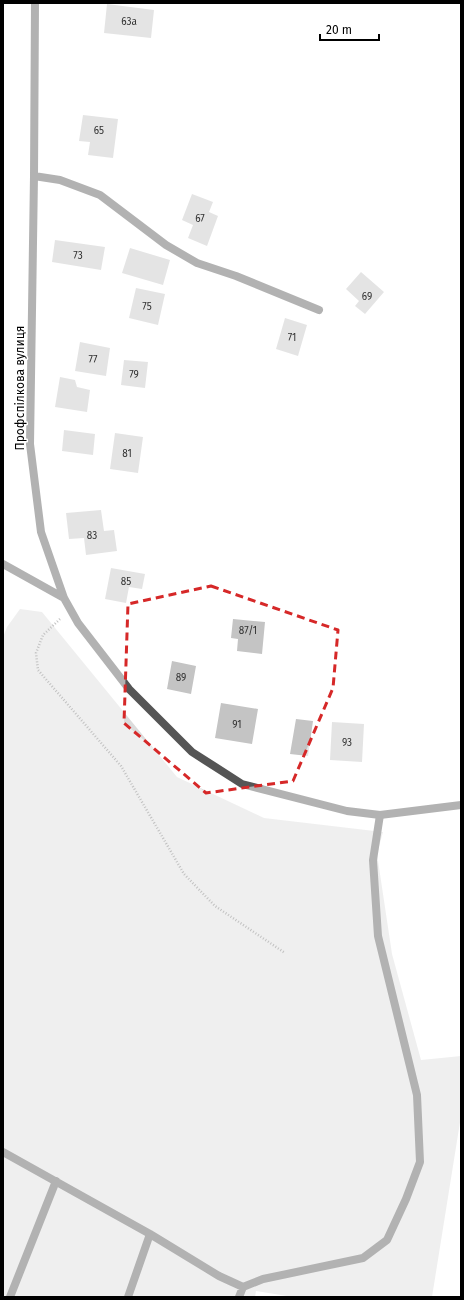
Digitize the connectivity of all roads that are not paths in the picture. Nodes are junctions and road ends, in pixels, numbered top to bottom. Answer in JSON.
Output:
{"nodes":[{"id":1,"x":35,"y":3,"type":"edge"},
{"id":2,"x":34,"y":176,"type":"junction"},
{"id":3,"x":319,"y":310,"type":"dead end"},
{"id":4,"x":3,"y":564,"type":"edge"},
{"id":5,"x":64,"y":598,"type":"junction"},
{"id":6,"x":461,"y":805,"type":"edge"},
{"id":7,"x":380,"y":815,"type":"junction"},
{"id":8,"x":3,"y":1152,"type":"edge"},
{"id":9,"x":56,"y":1181,"type":"junction"},
{"id":10,"x":150,"y":1234,"type":"junction"},
{"id":11,"x":243,"y":1287,"type":"junction"},
{"id":12,"x":10,"y":1297,"type":"edge"},
{"id":13,"x":128,"y":1297,"type":"edge"},
{"id":14,"x":239,"y":1297,"type":"edge"}],
"edges":[{"from":1,"to":2,"type":"street","name":"Профспілкова вулиця"},
{"from":2,"to":3,"type":"street"},
{"from":2,"to":5,"type":"street","name":"Профспілкова вулиця"},
{"from":4,"to":5,"type":"street"},
{"from":5,"to":7,"type":"street","name":"Профспілкова вулиця"},
{"from":6,"to":7,"type":"street","name":"Профспілкова вулиця"},
{"from":7,"to":11,"type":"street"},
{"from":8,"to":9,"type":"street"},
{"from":9,"to":10,"type":"street"},
{"from":9,"to":12,"type":"street"},
{"from":10,"to":11,"type":"street"},
{"from":10,"to":13,"type":"street"},
{"from":11,"to":14,"type":"street"}]}
